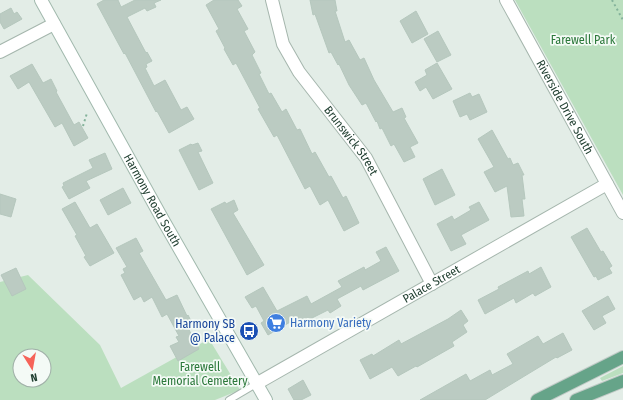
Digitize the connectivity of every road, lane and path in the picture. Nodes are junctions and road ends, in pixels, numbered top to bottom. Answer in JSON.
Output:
{"nodes":[{"id":1,"x":41,"y":0,"type":"edge"},
{"id":2,"x":272,"y":0,"type":"edge"},
{"id":3,"x":506,"y":0,"type":"edge"},
{"id":4,"x":612,"y":0,"type":"edge"},
{"id":5,"x":623,"y":20,"type":"edge"},
{"id":6,"x":54,"y":24,"type":"junction"},
{"id":7,"x":0,"y":52,"type":"edge"},
{"id":8,"x":86,"y":113,"type":"dead end"},
{"id":9,"x":83,"y":126,"type":"dead end"},
{"id":10,"x":607,"y":184,"type":"junction"},
{"id":11,"x":623,"y":213,"type":"edge"},
{"id":12,"x":432,"y":284,"type":"junction"},
{"id":13,"x":623,"y":357,"type":"edge"},
{"id":14,"x":623,"y":381,"type":"edge"},
{"id":15,"x":256,"y":384,"type":"junction"},
{"id":16,"x":229,"y":400,"type":"edge"},
{"id":17,"x":266,"y":400,"type":"edge"},
{"id":18,"x":537,"y":400,"type":"edge"},
{"id":19,"x":576,"y":400,"type":"edge"}],
"edges":[{"from":1,"to":6,"type":"street","name":"Harmony Road South"},
{"from":2,"to":12,"type":"street","name":"Brunswick Street"},
{"from":3,"to":10,"type":"street","name":"Riverside Drive South"},
{"from":4,"to":5,"type":"path"},
{"from":6,"to":7,"type":"street"},
{"from":6,"to":15,"type":"street","name":"Harmony Road South"},
{"from":8,"to":9,"type":"path"},
{"from":10,"to":11,"type":"street","name":"Riverside Drive South"},
{"from":10,"to":12,"type":"street","name":"Palace Street"},
{"from":12,"to":15,"type":"street","name":"Palace Street"},
{"from":13,"to":18,"type":"main road"},
{"from":14,"to":19,"type":"main road"},
{"from":15,"to":16,"type":"lane"},
{"from":15,"to":17,"type":"street","name":"Harmony Road South"}]}
